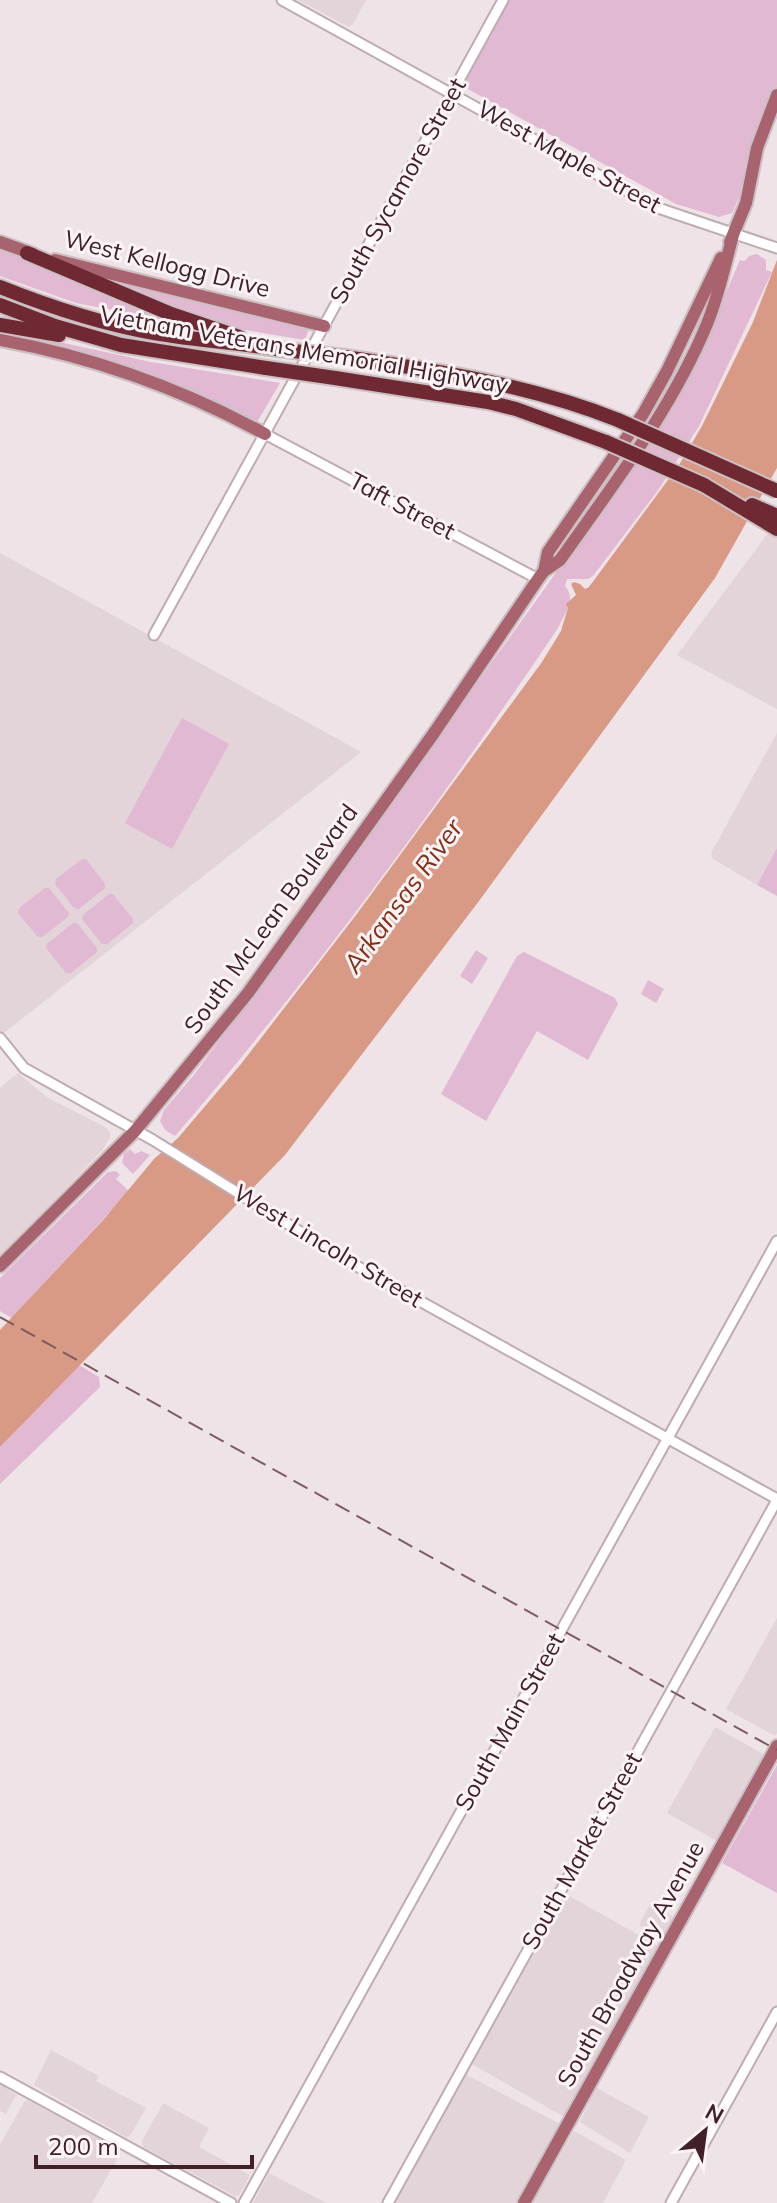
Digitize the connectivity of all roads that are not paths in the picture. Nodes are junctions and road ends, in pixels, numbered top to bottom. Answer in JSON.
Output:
{"nodes":[{"id":1,"x":282,"y":0,"type":"edge"},
{"id":2,"x":503,"y":0,"type":"edge"},
{"id":3,"x":452,"y":92,"type":"junction"},
{"id":4,"x":777,"y":95,"type":"edge"},
{"id":5,"x":733,"y":235,"type":"junction"},
{"id":6,"x":0,"y":242,"type":"edge"},
{"id":7,"x":777,"y":248,"type":"edge"},
{"id":8,"x":27,"y":253,"type":"junction"},
{"id":9,"x":0,"y":287,"type":"edge"},
{"id":10,"x":0,"y":305,"type":"edge"},
{"id":11,"x":0,"y":325,"type":"edge"},
{"id":12,"x":324,"y":326,"type":"junction"},
{"id":13,"x":0,"y":340,"type":"edge"},
{"id":14,"x":121,"y":345,"type":"junction"},
{"id":15,"x":277,"y":349,"type":"junction"},
{"id":16,"x":265,"y":434,"type":"junction"},
{"id":17,"x":704,"y":485,"type":"junction"},
{"id":18,"x":777,"y":490,"type":"edge"},
{"id":19,"x":777,"y":516,"type":"edge"},
{"id":20,"x":777,"y":529,"type":"edge"},
{"id":21,"x":541,"y":575,"type":"junction"},
{"id":22,"x":154,"y":635,"type":"dead end"},
{"id":23,"x":0,"y":1038,"type":"edge"},
{"id":24,"x":135,"y":1131,"type":"junction"},
{"id":25,"x":777,"y":1241,"type":"edge"},
{"id":26,"x":0,"y":1266,"type":"edge"},
{"id":27,"x":668,"y":1437,"type":"junction"},
{"id":28,"x":777,"y":1499,"type":"edge"},
{"id":29,"x":777,"y":1746,"type":"edge"},
{"id":30,"x":777,"y":2012,"type":"edge"},
{"id":31,"x":0,"y":2077,"type":"edge"},
{"id":32,"x":231,"y":2203,"type":"edge"},
{"id":33,"x":244,"y":2203,"type":"edge"},
{"id":34,"x":388,"y":2203,"type":"edge"},
{"id":35,"x":524,"y":2203,"type":"edge"},
{"id":36,"x":671,"y":2203,"type":"edge"}],
"edges":[{"from":1,"to":3,"type":"street","name":"West Maple Street"},
{"from":2,"to":3,"type":"street","name":"South Sycamore Street"},
{"from":3,"to":5,"type":"street","name":"West Maple Street"},
{"from":3,"to":12,"type":"street","name":"South Sycamore Street"},
{"from":4,"to":5,"type":"main road","name":"South McLean Boulevard"},
{"from":5,"to":7,"type":"street","name":"West Maple Street"},
{"from":5,"to":21,"type":"main road","name":"South McLean Boulevard"},
{"from":6,"to":8,"type":"main road","name":"West Kellogg Drive"},
{"from":8,"to":12,"type":"main road","name":"West Kellogg Drive"},
{"from":8,"to":15,"type":"highway"},
{"from":9,"to":15,"type":"highway","name":"Vietnam Veterans Memorial Highway"},
{"from":10,"to":14,"type":"highway","name":"Vietnam Veterans Memorial Highway"},
{"from":11,"to":14,"type":"highway"},
{"from":12,"to":16,"type":"street","name":"South Sycamore Street"},
{"from":13,"to":16,"type":"main road"},
{"from":14,"to":17,"type":"highway","name":"Vietnam Veterans Memorial Highway","bridge":true},
{"from":15,"to":18,"type":"highway","name":"Vietnam Veterans Memorial Highway","bridge":true},
{"from":16,"to":21,"type":"street","name":"Taft Street"},
{"from":16,"to":22,"type":"street","name":"South Sycamore Street"},
{"from":17,"to":19,"type":"highway","name":"Vietnam Veterans Memorial Highway"},
{"from":17,"to":20,"type":"highway"},
{"from":21,"to":24,"type":"main road","name":"South McLean Boulevard"},
{"from":23,"to":24,"type":"street","name":"West Lincoln Street"},
{"from":24,"to":26,"type":"main road","name":"South McLean Boulevard"},
{"from":24,"to":27,"type":"street","name":"West Lincoln Street"},
{"from":25,"to":27,"type":"street","name":"South Main Street"},
{"from":27,"to":28,"type":"street","name":"West Lincoln Street"},
{"from":27,"to":33,"type":"street","name":"South Main Street"},
{"from":28,"to":34,"type":"street","name":"South Market Street"},
{"from":29,"to":35,"type":"main road","name":"South Broadway Avenue"},
{"from":30,"to":36,"type":"street"},
{"from":31,"to":32,"type":"street"}]}
